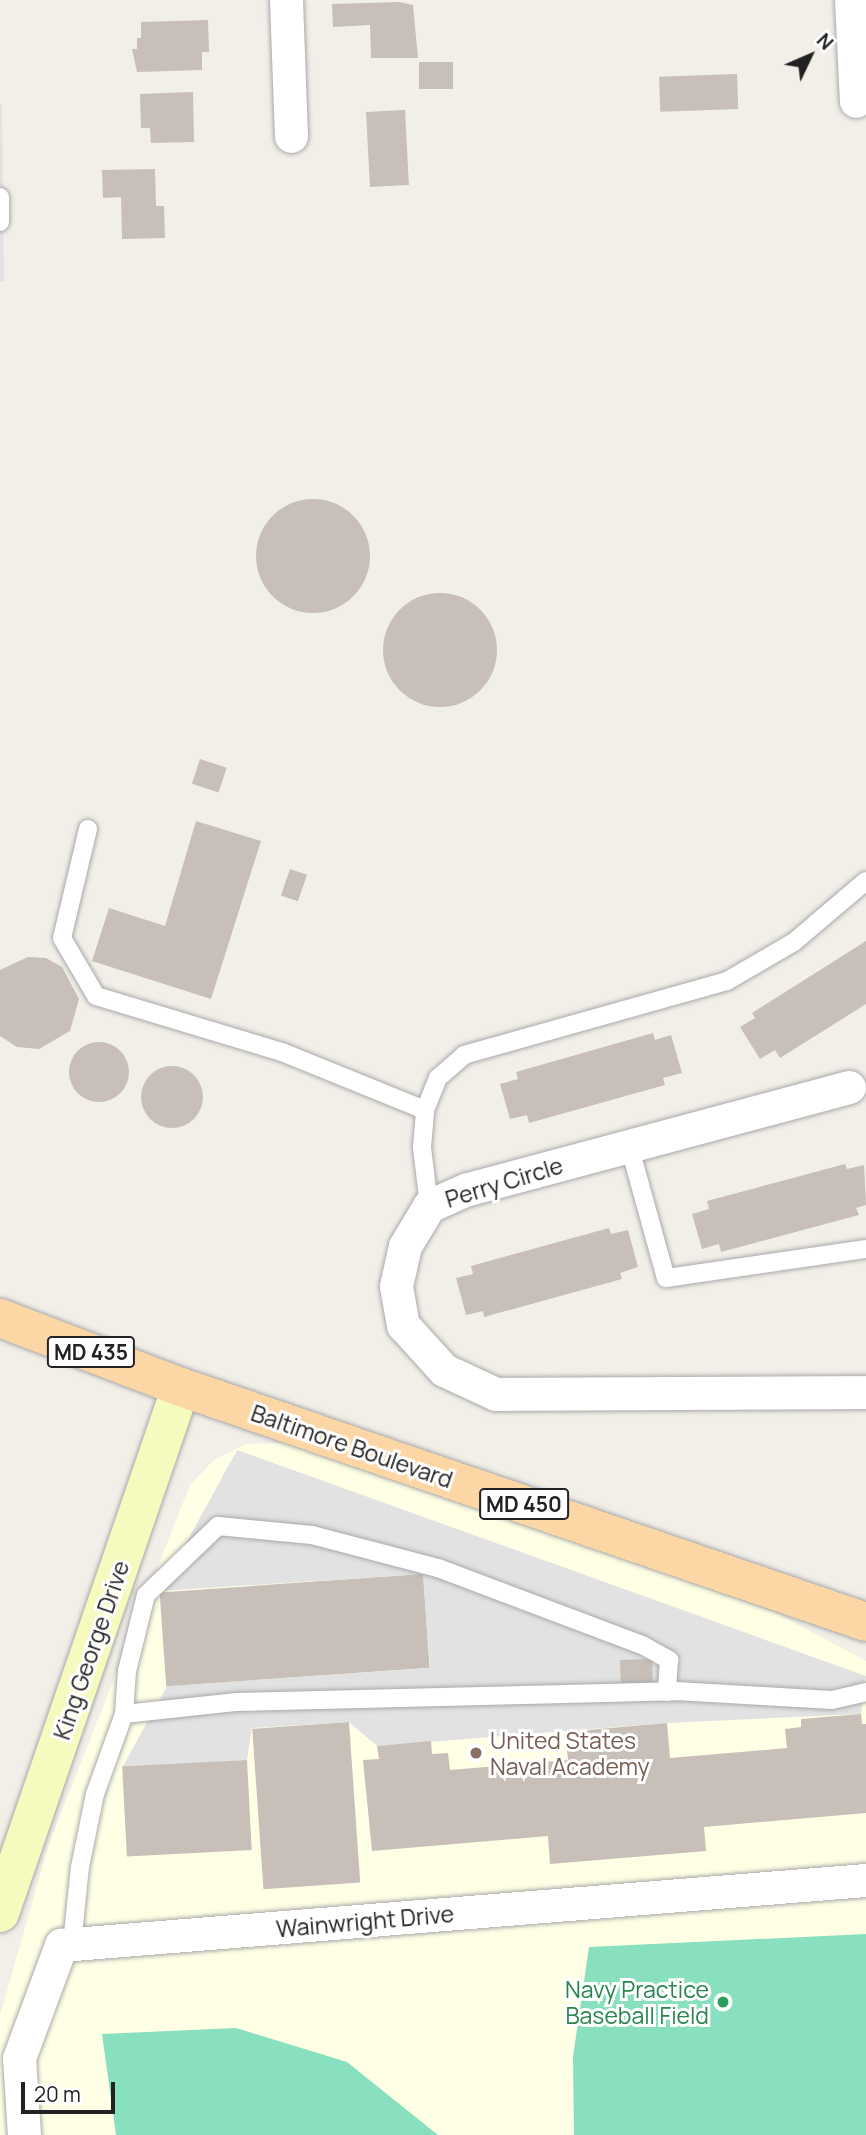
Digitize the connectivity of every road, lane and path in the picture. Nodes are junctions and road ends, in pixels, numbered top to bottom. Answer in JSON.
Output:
{"nodes":[{"id":1,"x":286,"y":0,"type":"edge"},
{"id":2,"x":851,"y":0,"type":"edge"},
{"id":3,"x":856,"y":101,"type":"dead end"},
{"id":4,"x":292,"y":136,"type":"dead end"},
{"id":5,"x":0,"y":197,"type":"edge"},
{"id":6,"x":0,"y":222,"type":"edge"},
{"id":7,"x":88,"y":829,"type":"dead end"},
{"id":8,"x":866,"y":881,"type":"edge"},
{"id":9,"x":860,"y":1085,"type":"edge"},
{"id":10,"x":425,"y":1110,"type":"junction"},
{"id":11,"x":629,"y":1145,"type":"junction"},
{"id":12,"x":429,"y":1206,"type":"junction"},
{"id":13,"x":866,"y":1249,"type":"edge"},
{"id":14,"x":0,"y":1318,"type":"edge"},
{"id":15,"x":181,"y":1387,"type":"junction"},
{"id":16,"x":866,"y":1392,"type":"edge"},
{"id":17,"x":866,"y":1622,"type":"edge"},
{"id":18,"x":667,"y":1692,"type":"junction"},
{"id":19,"x":866,"y":1692,"type":"edge"},
{"id":20,"x":124,"y":1714,"type":"junction"},
{"id":21,"x":866,"y":1880,"type":"edge"},
{"id":22,"x":0,"y":1913,"type":"edge"},
{"id":23,"x":72,"y":1944,"type":"junction"},
{"id":24,"x":24,"y":2135,"type":"edge"}],
"edges":[{"from":1,"to":4,"type":"street"},
{"from":2,"to":3,"type":"street"},
{"from":5,"to":6,"type":"lane"},
{"from":7,"to":10,"type":"lane"},
{"from":8,"to":10,"type":"lane"},
{"from":9,"to":11,"type":"street","name":"Perry Circle"},
{"from":10,"to":12,"type":"lane"},
{"from":11,"to":12,"type":"street","name":"Perry Circle"},
{"from":11,"to":13,"type":"lane"},
{"from":12,"to":16,"type":"street","name":"Perry Circle"},
{"from":14,"to":15,"type":"main road","name":"Baltimore Boulevard","number":"MD 435"},
{"from":15,"to":17,"type":"main road","name":"Baltimore Boulevard","number":"MD 450"},
{"from":15,"to":22,"type":"main road","name":"King George Drive"},
{"from":18,"to":19,"type":"lane"},
{"from":18,"to":20,"type":"lane"},
{"from":18,"to":20,"type":"lane"},
{"from":20,"to":23,"type":"lane"},
{"from":21,"to":23,"type":"street","name":"Wainwright Drive"},
{"from":23,"to":24,"type":"street"}]}
